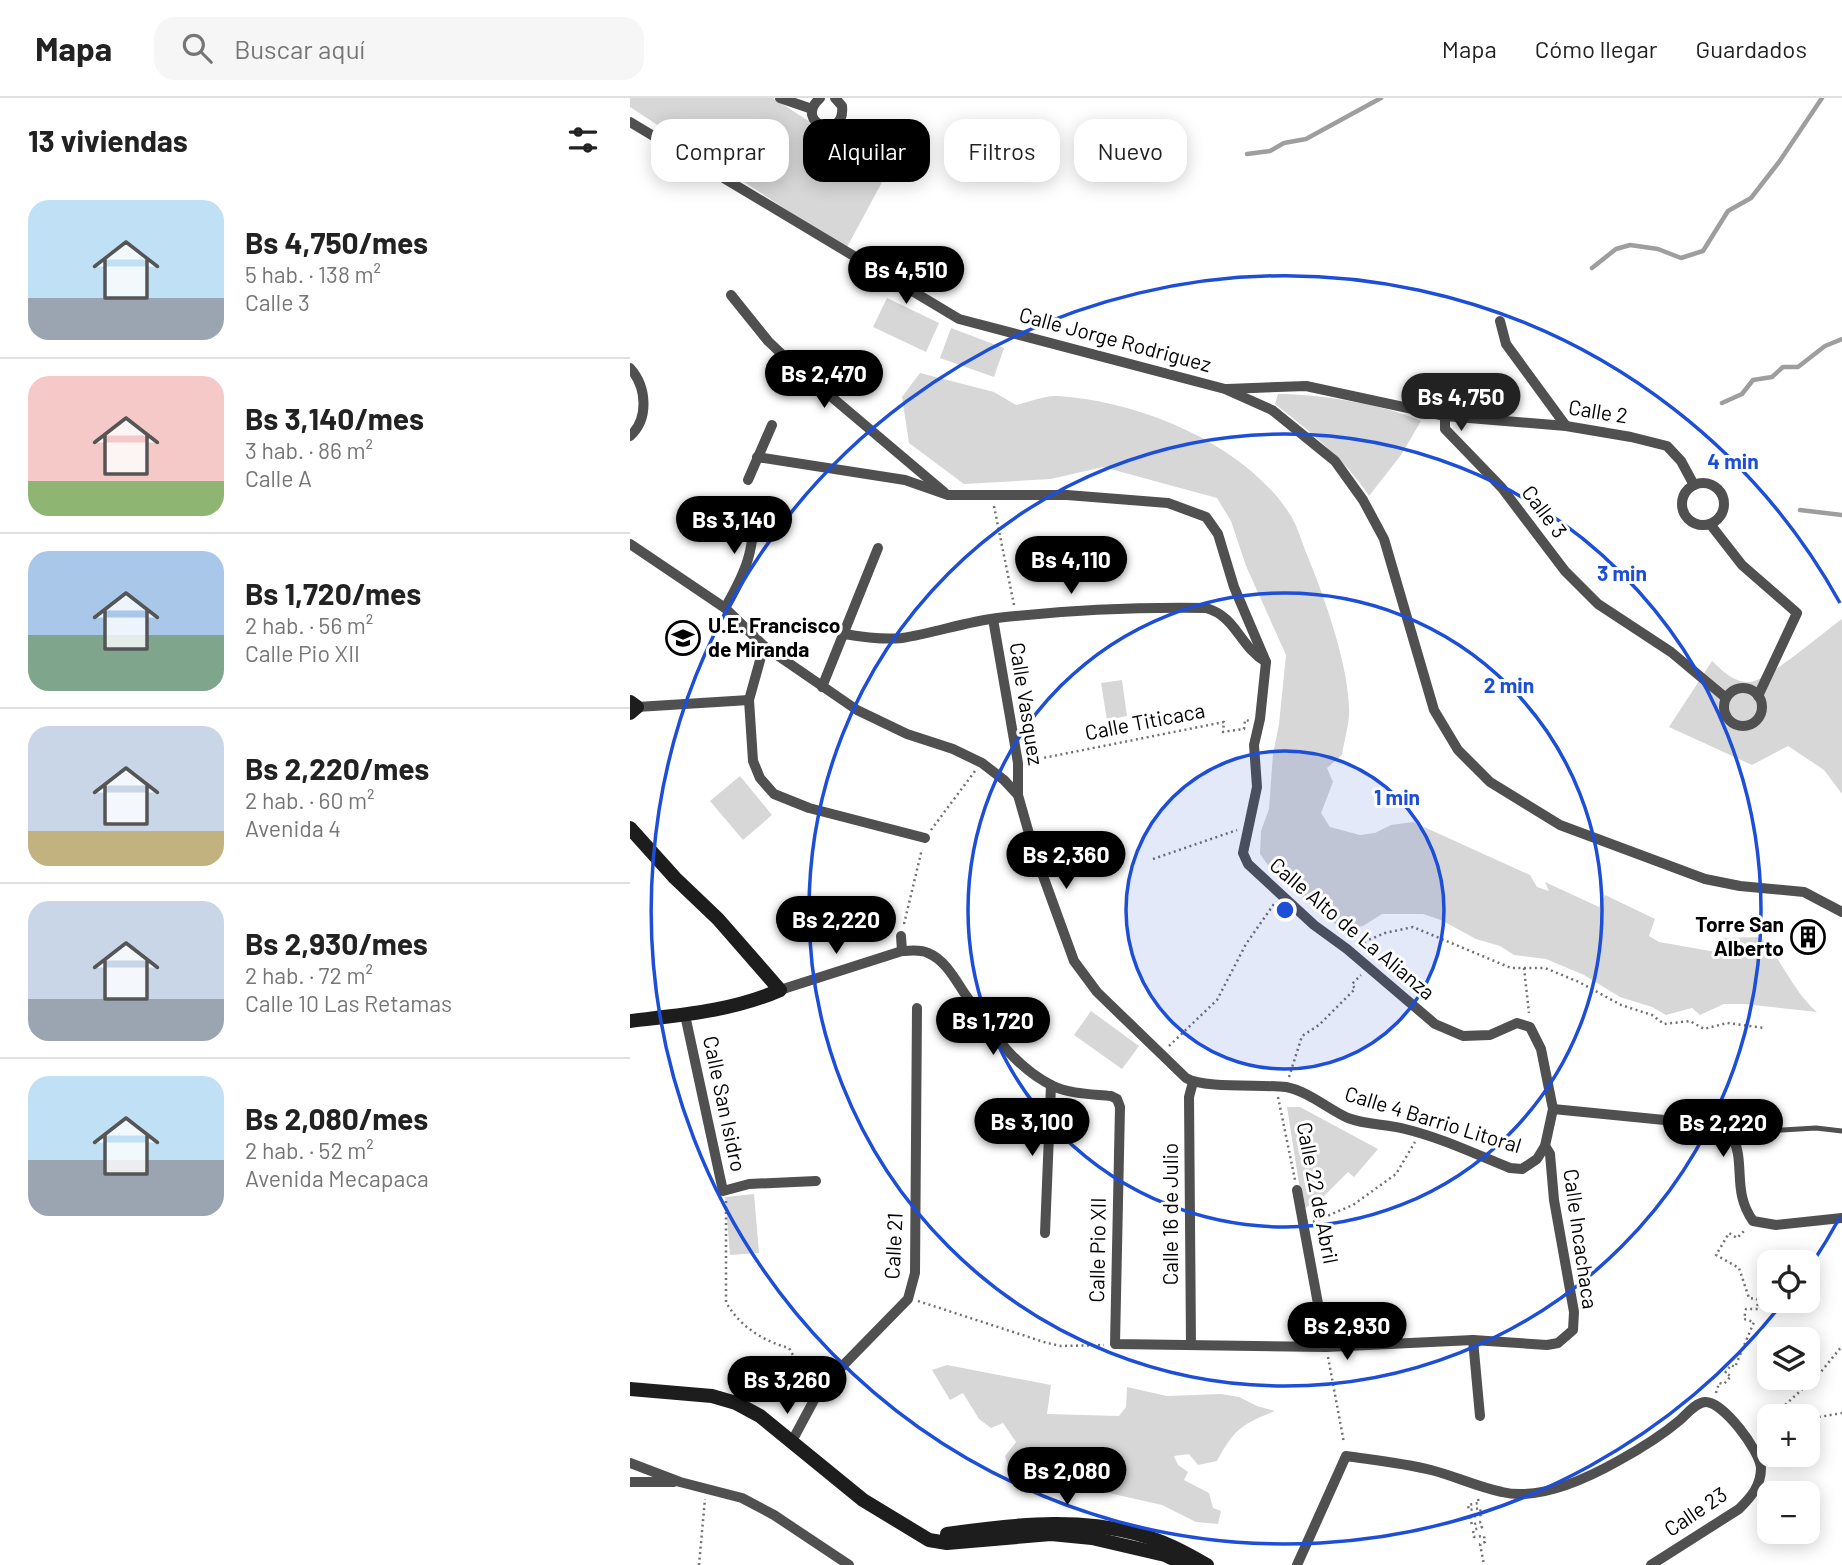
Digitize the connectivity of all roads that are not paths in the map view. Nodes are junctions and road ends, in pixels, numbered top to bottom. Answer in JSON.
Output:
{"nodes":[{"id":1,"x":780,"y":98,"type":"edge"},
{"id":2,"x":820,"y":98,"type":"edge"},
{"id":3,"x":835,"y":98,"type":"edge"},
{"id":4,"x":812,"y":109,"type":"junction"},
{"id":5,"x":630,"y":122,"type":"edge"},
{"id":6,"x":731,"y":295,"type":"dead end"},
{"id":7,"x":1500,"y":321,"type":"dead end"},
{"id":8,"x":630,"y":368,"type":"edge"},
{"id":9,"x":1225,"y":389,"type":"junction"},
{"id":10,"x":1445,"y":416,"type":"junction"},
{"id":11,"x":772,"y":425,"type":"dead end"},
{"id":12,"x":1566,"y":426,"type":"junction"},
{"id":13,"x":630,"y":436,"type":"edge"},
{"id":14,"x":757,"y":457,"type":"junction"},
{"id":15,"x":748,"y":480,"type":"dead end"},
{"id":16,"x":1694,"y":485,"type":"junction"},
{"id":17,"x":948,"y":495,"type":"junction"},
{"id":18,"x":756,"y":508,"type":"dead end"},
{"id":19,"x":1710,"y":524,"type":"junction"},
{"id":20,"x":630,"y":544,"type":"edge"},
{"id":21,"x":878,"y":548,"type":"dead end"},
{"id":22,"x":726,"y":608,"type":"junction"},
{"id":23,"x":993,"y":619,"type":"junction"},
{"id":24,"x":844,"y":634,"type":"junction"},
{"id":25,"x":764,"y":646,"type":"junction"},
{"id":26,"x":1266,"y":662,"type":"junction"},
{"id":27,"x":822,"y":687,"type":"junction"},
{"id":28,"x":1758,"y":696,"type":"junction"},
{"id":29,"x":1727,"y":698,"type":"junction"},
{"id":30,"x":749,"y":700,"type":"junction"},
{"id":31,"x":632,"y":707,"type":"edge"},
{"id":32,"x":1018,"y":795,"type":"junction"},
{"id":33,"x":630,"y":828,"type":"edge"},
{"id":34,"x":925,"y":838,"type":"dead end"},
{"id":35,"x":1842,"y":912,"type":"edge"},
{"id":36,"x":901,"y":936,"type":"dead end"},
{"id":37,"x":902,"y":951,"type":"junction"},
{"id":38,"x":780,"y":990,"type":"junction"},
{"id":39,"x":916,"y":1008,"type":"dead end"},
{"id":40,"x":685,"y":1015,"type":"junction"},
{"id":41,"x":630,"y":1021,"type":"edge"},
{"id":42,"x":1193,"y":1082,"type":"junction"},
{"id":43,"x":1051,"y":1085,"type":"junction"},
{"id":44,"x":1553,"y":1109,"type":"junction"},
{"id":45,"x":1842,"y":1131,"type":"edge"},
{"id":46,"x":1731,"y":1133,"type":"junction"},
{"id":47,"x":1545,"y":1146,"type":"junction"},
{"id":48,"x":816,"y":1181,"type":"dead end"},
{"id":49,"x":1297,"y":1190,"type":"road end"},
{"id":50,"x":1842,"y":1218,"type":"edge"},
{"id":51,"x":1045,"y":1233,"type":"dead end"},
{"id":52,"x":1473,"y":1340,"type":"junction"},
{"id":53,"x":1191,"y":1345,"type":"junction"},
{"id":54,"x":1326,"y":1347,"type":"junction"},
{"id":55,"x":630,"y":1389,"type":"edge"},
{"id":56,"x":1480,"y":1416,"type":"dead end"},
{"id":57,"x":791,"y":1443,"type":"junction"},
{"id":58,"x":630,"y":1463,"type":"edge"},
{"id":59,"x":630,"y":1482,"type":"edge"},
{"id":60,"x":680,"y":1482,"type":"junction"},
{"id":61,"x":911,"y":1529,"type":"junction"},
{"id":62,"x":849,"y":1565,"type":"edge"},
{"id":63,"x":1186,"y":1565,"type":"edge"},
{"id":64,"x":1207,"y":1565,"type":"edge"},
{"id":65,"x":1297,"y":1565,"type":"edge"},
{"id":66,"x":1651,"y":1565,"type":"edge"}],
"edges":[{"from":1,"to":4,"type":"street"},
{"from":2,"to":4,"type":"street"},
{"from":3,"to":4,"type":"street"},
{"from":5,"to":9,"type":"street","name":"Calle Jorge Rodriguez"},
{"from":6,"to":17,"type":"street"},
{"from":7,"to":12,"type":"street"},
{"from":8,"to":13,"type":"street"},
{"from":9,"to":10,"type":"street","name":"Calle 2"},
{"from":9,"to":35,"type":"street"},
{"from":10,"to":12,"type":"street","name":"Calle 2"},
{"from":10,"to":29,"type":"street","name":"Calle 3"},
{"from":11,"to":14,"type":"street"},
{"from":12,"to":16,"type":"street","name":"Calle 2"},
{"from":14,"to":15,"type":"street"},
{"from":14,"to":17,"type":"street","name":"Calle Alto de La Alianza"},
{"from":16,"to":19,"type":"street"},
{"from":16,"to":19,"type":"street"},
{"from":17,"to":26,"type":"street","name":"Calle Alto de La Alianza"},
{"from":18,"to":22,"type":"street"},
{"from":19,"to":28,"type":"street"},
{"from":20,"to":22,"type":"street"},
{"from":21,"to":24,"type":"street"},
{"from":22,"to":25,"type":"street"},
{"from":23,"to":24,"type":"street"},
{"from":23,"to":26,"type":"street"},
{"from":23,"to":32,"type":"street","name":"Calle Vasquez"},
{"from":24,"to":27,"type":"street"},
{"from":25,"to":27,"type":"street"},
{"from":25,"to":30,"type":"street"},
{"from":26,"to":44,"type":"street","name":"Calle Alto de La Alianza"},
{"from":27,"to":32,"type":"street"},
{"from":28,"to":29,"type":"street"},
{"from":28,"to":29,"type":"street"},
{"from":30,"to":31,"type":"street"},
{"from":30,"to":34,"type":"street"},
{"from":32,"to":42,"type":"street"},
{"from":33,"to":38,"type":"street"},
{"from":36,"to":37,"type":"street"},
{"from":37,"to":38,"type":"street"},
{"from":37,"to":43,"type":"street","name":"Calle Pio XII"},
{"from":38,"to":40,"type":"street"},
{"from":39,"to":57,"type":"street","name":"Calle 21"},
{"from":40,"to":41,"type":"street"},
{"from":40,"to":48,"type":"street","name":"Calle San Isidro"},
{"from":42,"to":47,"type":"street","name":"Calle 4 Barrio Litoral"},
{"from":42,"to":53,"type":"street","name":"Calle 16 de Julio"},
{"from":43,"to":51,"type":"street"},
{"from":43,"to":53,"type":"street","name":"Calle Pio XII"},
{"from":44,"to":46,"type":"street"},
{"from":44,"to":47,"type":"street"},
{"from":45,"to":46,"type":"lane"},
{"from":46,"to":50,"type":"street"},
{"from":47,"to":52,"type":"street","name":"Calle Incachaca"},
{"from":49,"to":54,"type":"street","name":"Calle 22 de Abril"},
{"from":52,"to":54,"type":"street"},
{"from":52,"to":56,"type":"street"},
{"from":53,"to":54,"type":"street"},
{"from":55,"to":57,"type":"street"},
{"from":57,"to":61,"type":"street"},
{"from":58,"to":60,"type":"street"},
{"from":59,"to":60,"type":"street"},
{"from":60,"to":62,"type":"street"},
{"from":61,"to":63,"type":"street"},
{"from":61,"to":64,"type":"street"},
{"from":65,"to":66,"type":"street","name":"Calle 23"}]}
